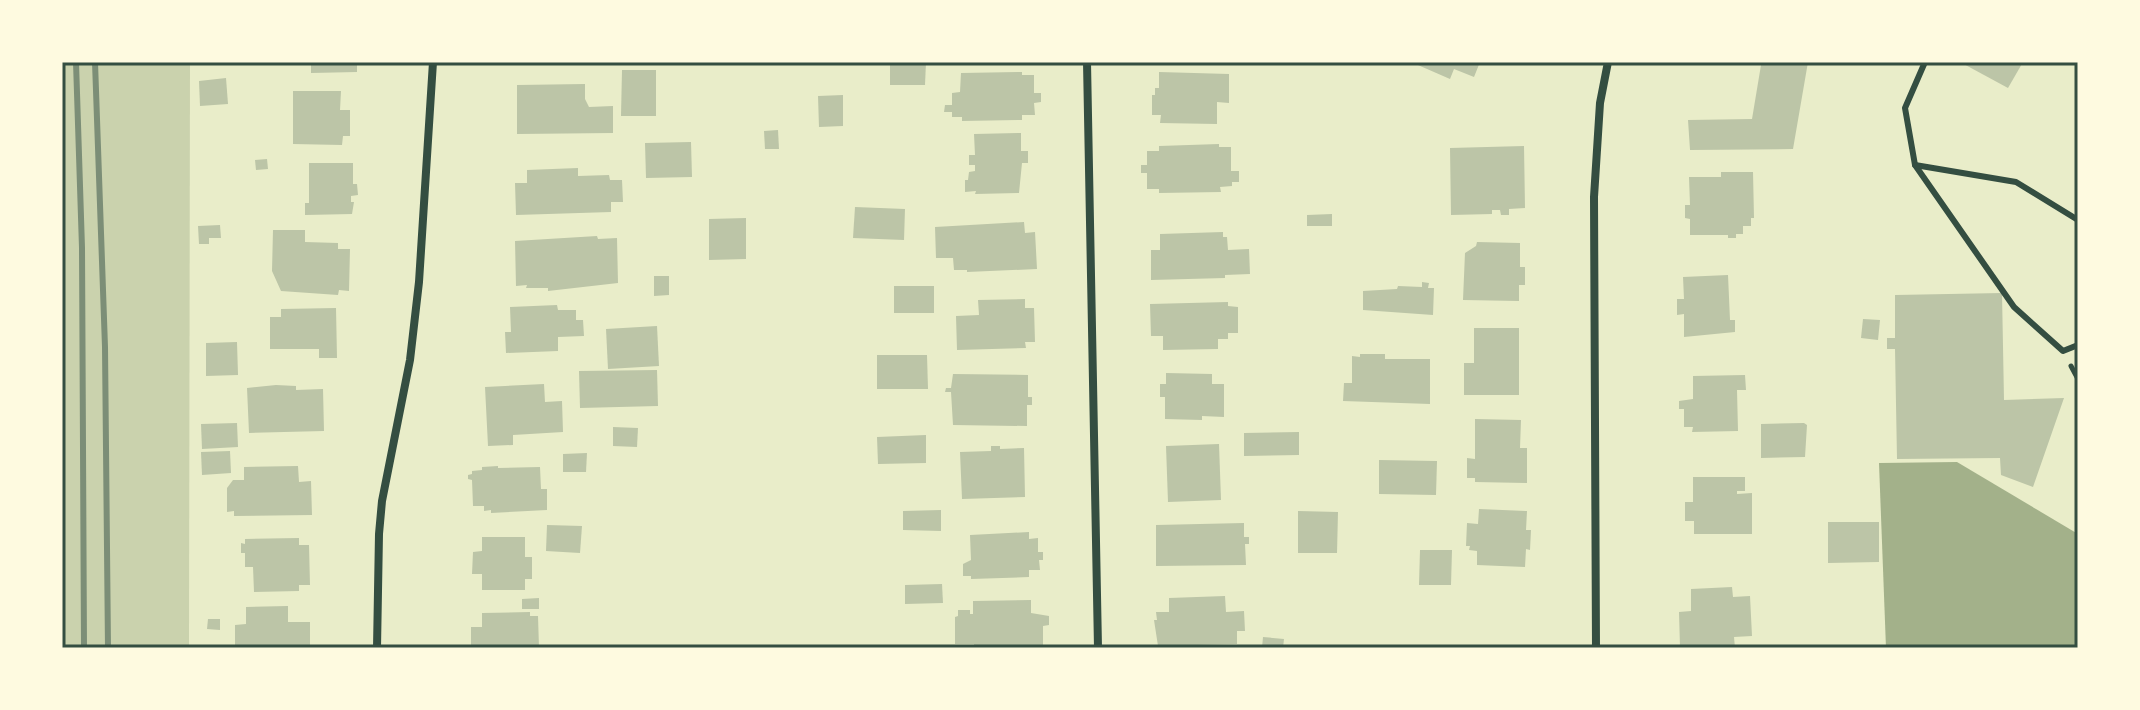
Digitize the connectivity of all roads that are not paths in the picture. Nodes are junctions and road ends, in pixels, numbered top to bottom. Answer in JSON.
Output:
{"nodes":[{"id":1,"x":433,"y":62,"type":"edge"},
{"id":2,"x":1087,"y":62,"type":"edge"},
{"id":3,"x":1608,"y":62,"type":"edge"},
{"id":4,"x":1925,"y":62,"type":"edge"},
{"id":5,"x":1915,"y":165,"type":"junction"},
{"id":6,"x":2078,"y":220,"type":"edge"},
{"id":7,"x":2078,"y":345,"type":"edge"},
{"id":8,"x":377,"y":648,"type":"edge"},
{"id":9,"x":1098,"y":648,"type":"edge"},
{"id":10,"x":1596,"y":648,"type":"edge"}],
"edges":[{"from":1,"to":8,"type":"street"},
{"from":2,"to":9,"type":"street"},
{"from":3,"to":10,"type":"street"},
{"from":4,"to":5,"type":"lane"},
{"from":5,"to":6,"type":"lane"},
{"from":5,"to":7,"type":"lane"}]}
